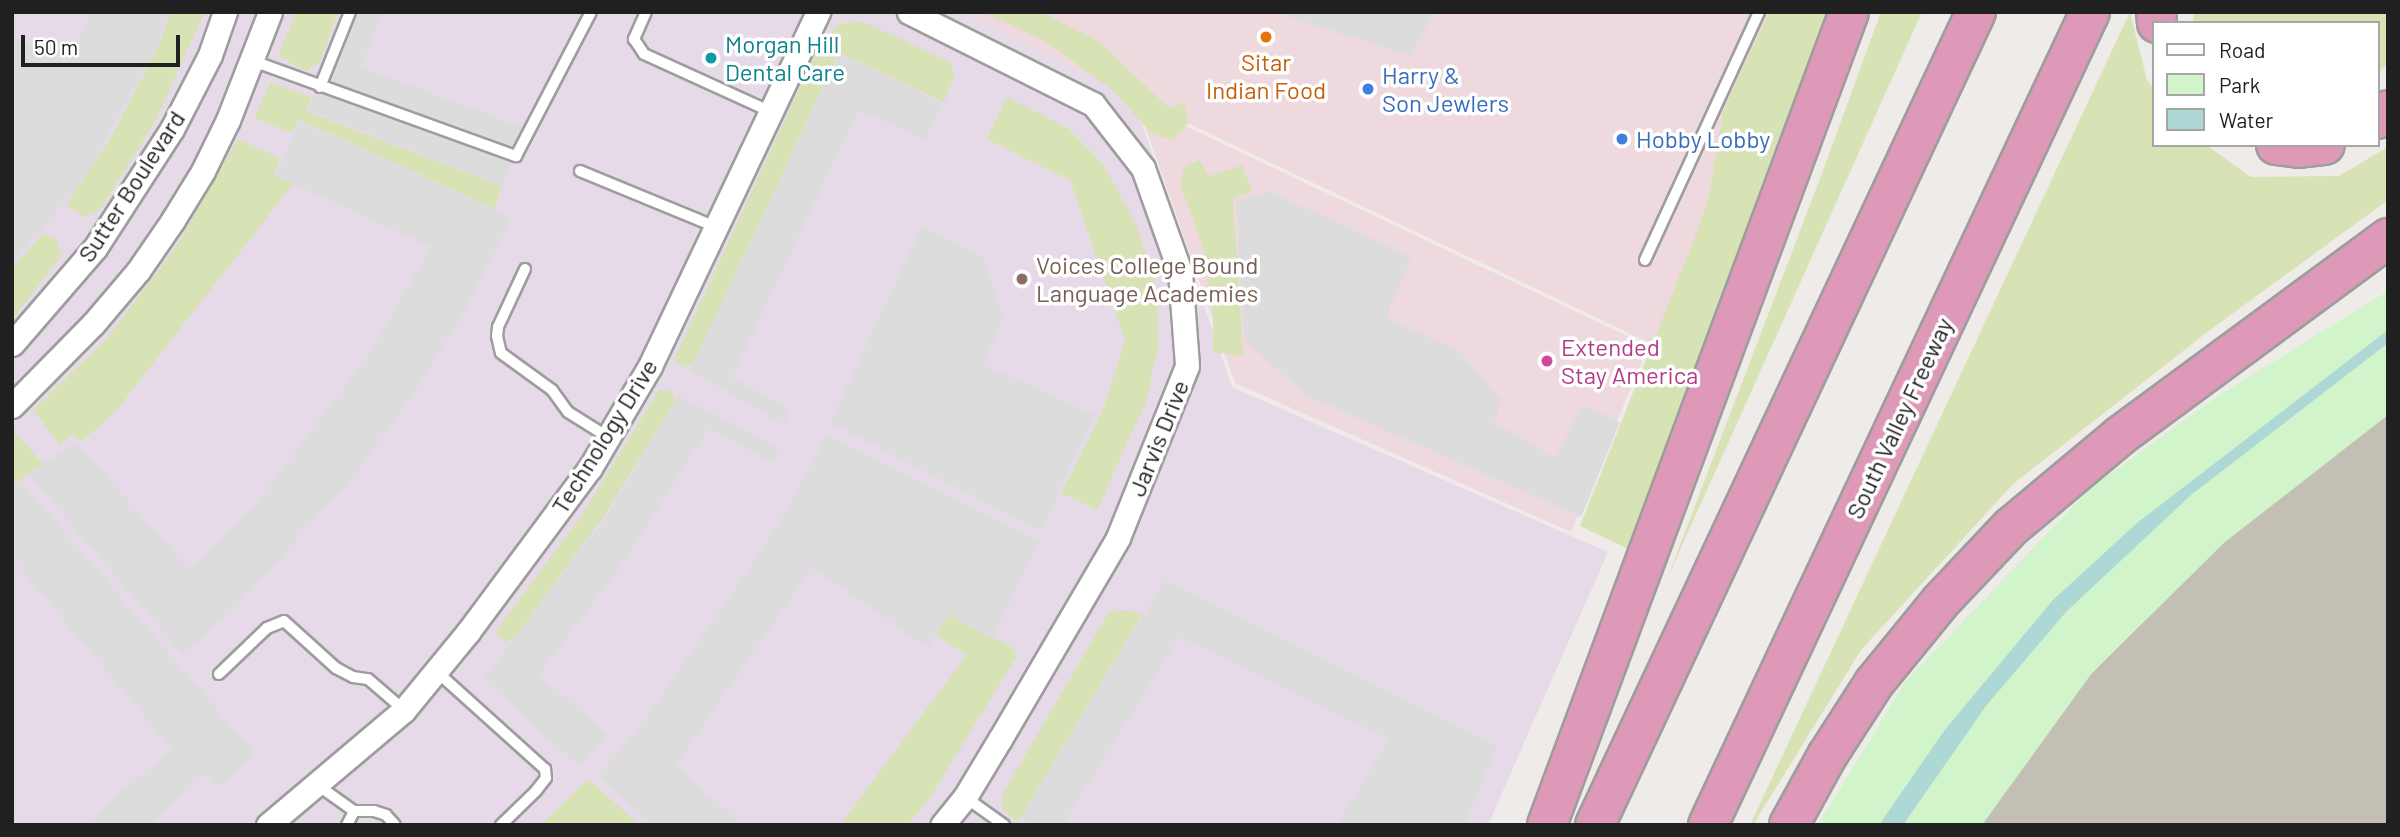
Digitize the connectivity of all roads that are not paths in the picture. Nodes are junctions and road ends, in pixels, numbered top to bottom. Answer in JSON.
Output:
{"nodes":[{"id":1,"x":225,"y":12,"type":"edge"},
{"id":2,"x":270,"y":12,"type":"edge"},
{"id":3,"x":350,"y":12,"type":"edge"},
{"id":4,"x":591,"y":12,"type":"edge"},
{"id":5,"x":646,"y":12,"type":"edge"},
{"id":6,"x":818,"y":12,"type":"edge"},
{"id":7,"x":909,"y":12,"type":"edge"},
{"id":8,"x":1759,"y":12,"type":"edge"},
{"id":9,"x":1849,"y":12,"type":"edge"},
{"id":10,"x":1976,"y":12,"type":"edge"},
{"id":11,"x":2090,"y":12,"type":"edge"},
{"id":12,"x":253,"y":61,"type":"junction"},
{"id":13,"x":320,"y":88,"type":"junction"},
{"id":14,"x":771,"y":112,"type":"junction"},
{"id":15,"x":580,"y":171,"type":"dead end"},
{"id":16,"x":716,"y":227,"type":"junction"},
{"id":17,"x":2388,"y":238,"type":"edge"},
{"id":18,"x":1645,"y":260,"type":"dead end"},
{"id":19,"x":525,"y":269,"type":"dead end"},
{"id":20,"x":12,"y":344,"type":"edge"},
{"id":21,"x":12,"y":407,"type":"edge"},
{"id":22,"x":608,"y":438,"type":"junction"},
{"id":23,"x":436,"y":671,"type":"junction"},
{"id":24,"x":219,"y":674,"type":"dead end"},
{"id":25,"x":404,"y":710,"type":"junction"},
{"id":26,"x":316,"y":784,"type":"junction"},
{"id":27,"x":965,"y":797,"type":"junction"},
{"id":28,"x":354,"y":811,"type":"junction"},
{"id":29,"x":268,"y":825,"type":"edge"},
{"id":30,"x":347,"y":825,"type":"edge"},
{"id":31,"x":395,"y":825,"type":"edge"},
{"id":32,"x":501,"y":825,"type":"edge"},
{"id":33,"x":942,"y":825,"type":"edge"},
{"id":34,"x":1004,"y":825,"type":"edge"},
{"id":35,"x":1547,"y":825,"type":"edge"},
{"id":36,"x":1595,"y":825,"type":"edge"},
{"id":37,"x":1708,"y":825,"type":"edge"},
{"id":38,"x":1789,"y":825,"type":"edge"}],
"edges":[{"from":1,"to":20,"type":"street","name":"Sutter Boulevard"},
{"from":2,"to":12,"type":"street","name":"Sutter Boulevard"},
{"from":3,"to":13,"type":"lane"},
{"from":4,"to":13,"type":"lane"},
{"from":5,"to":14,"type":"lane"},
{"from":6,"to":14,"type":"street","name":"Technology Drive"},
{"from":7,"to":27,"type":"street","name":"Jarvis Drive"},
{"from":8,"to":18,"type":"lane"},
{"from":9,"to":35,"type":"highway"},
{"from":10,"to":36,"type":"highway"},
{"from":11,"to":37,"type":"highway","name":"South Valley Freeway"},
{"from":12,"to":13,"type":"lane"},
{"from":12,"to":21,"type":"street","name":"Sutter Boulevard"},
{"from":14,"to":16,"type":"street","name":"Technology Drive"},
{"from":15,"to":16,"type":"lane"},
{"from":16,"to":22,"type":"street","name":"Technology Drive"},
{"from":17,"to":38,"type":"highway"},
{"from":19,"to":22,"type":"lane"},
{"from":22,"to":23,"type":"street","name":"Technology Drive"},
{"from":23,"to":25,"type":"street","name":"Technology Drive"},
{"from":23,"to":32,"type":"lane"},
{"from":24,"to":25,"type":"lane"},
{"from":25,"to":26,"type":"street","name":"Technology Drive"},
{"from":26,"to":28,"type":"lane"},
{"from":26,"to":29,"type":"street","name":"Technology Drive"},
{"from":27,"to":33,"type":"street","name":"Jarvis Drive"},
{"from":27,"to":34,"type":"lane"},
{"from":28,"to":30,"type":"lane"},
{"from":28,"to":31,"type":"lane"}]}
